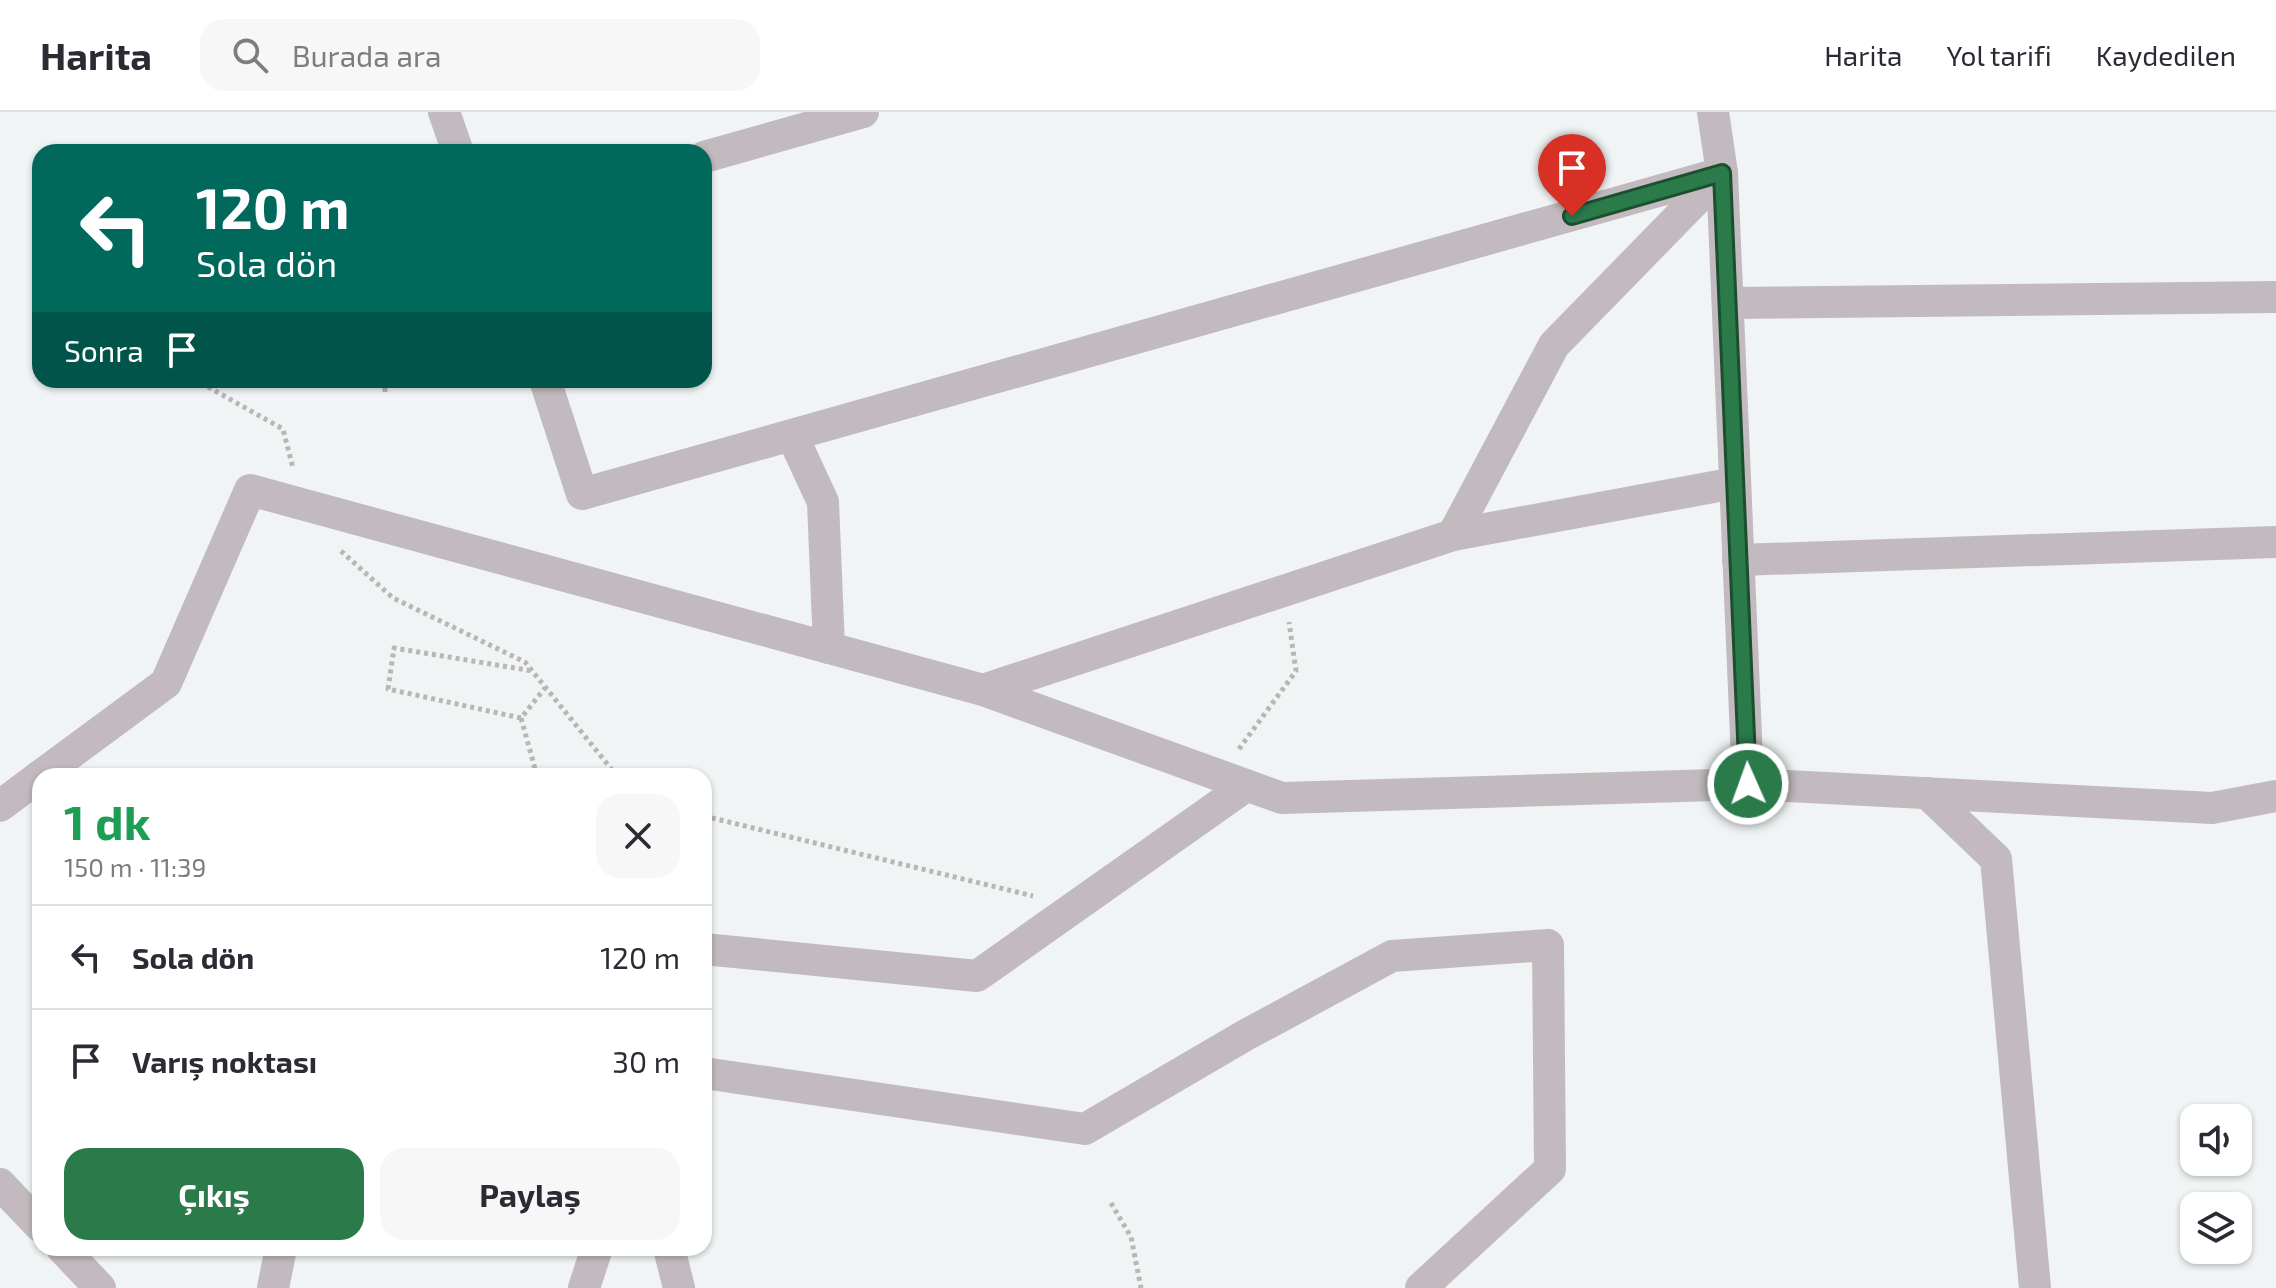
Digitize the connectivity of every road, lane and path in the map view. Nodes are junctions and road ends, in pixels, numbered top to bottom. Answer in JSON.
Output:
{"nodes":[{"id":1,"x":444,"y":112,"type":"edge"},
{"id":2,"x":863,"y":112,"type":"edge"},
{"id":3,"x":1713,"y":112,"type":"edge"},
{"id":4,"x":455,"y":144,"type":"edge"},
{"id":5,"x":712,"y":155,"type":"edge"},
{"id":6,"x":1722,"y":173,"type":"junction"},
{"id":7,"x":2276,"y":297,"type":"edge"},
{"id":8,"x":1728,"y":303,"type":"junction"},
{"id":9,"x":210,"y":388,"type":"edge"},
{"id":10,"x":385,"y":388,"type":"edge"},
{"id":11,"x":548,"y":388,"type":"edge"},
{"id":12,"x":385,"y":395,"type":"dead end"},
{"id":13,"x":792,"y":435,"type":"junction"},
{"id":14,"x":1735,"y":483,"type":"junction"},
{"id":15,"x":301,"y":504,"type":"junction"},
{"id":16,"x":1453,"y":535,"type":"junction"},
{"id":17,"x":2276,"y":542,"type":"edge"},
{"id":18,"x":339,"y":549,"type":"dead end"},
{"id":19,"x":1738,"y":560,"type":"junction"},
{"id":20,"x":1285,"y":590,"type":"junction"},
{"id":21,"x":829,"y":648,"type":"junction"},
{"id":22,"x":533,"y":671,"type":"junction"},
{"id":23,"x":546,"y":688,"type":"junction"},
{"id":24,"x":983,"y":690,"type":"junction"},
{"id":25,"x":521,"y":718,"type":"junction"},
{"id":26,"x":51,"y":768,"type":"edge"},
{"id":27,"x":535,"y":768,"type":"edge"},
{"id":28,"x":611,"y":768,"type":"edge"},
{"id":29,"x":1233,"y":781,"type":"junction"},
{"id":30,"x":32,"y":782,"type":"edge"},
{"id":31,"x":1748,"y":784,"type":"junction"},
{"id":32,"x":1927,"y":793,"type":"junction"},
{"id":33,"x":2276,"y":796,"type":"edge"},
{"id":34,"x":0,"y":806,"type":"edge"},
{"id":35,"x":712,"y":818,"type":"edge"},
{"id":36,"x":1076,"y":906,"type":"junction"},
{"id":37,"x":712,"y":950,"type":"edge"},
{"id":38,"x":712,"y":1074,"type":"edge"},
{"id":39,"x":0,"y":1184,"type":"edge"},
{"id":40,"x":1111,"y":1203,"type":"dead end"},
{"id":41,"x":32,"y":1218,"type":"edge"},
{"id":42,"x":70,"y":1256,"type":"edge"},
{"id":43,"x":279,"y":1256,"type":"edge"},
{"id":44,"x":594,"y":1256,"type":"edge"},
{"id":45,"x":671,"y":1256,"type":"edge"},
{"id":46,"x":100,"y":1288,"type":"edge"},
{"id":47,"x":273,"y":1288,"type":"edge"},
{"id":48,"x":584,"y":1288,"type":"edge"},
{"id":49,"x":679,"y":1288,"type":"edge"},
{"id":50,"x":1141,"y":1288,"type":"edge"},
{"id":51,"x":1421,"y":1288,"type":"edge"},
{"id":52,"x":2035,"y":1288,"type":"edge"}],
"edges":[{"from":1,"to":4,"type":"street"},
{"from":2,"to":5,"type":"street"},
{"from":3,"to":6,"type":"street"},
{"from":6,"to":8,"type":"street"},
{"from":6,"to":13,"type":"street"},
{"from":6,"to":16,"type":"street"},
{"from":7,"to":8,"type":"street"},
{"from":8,"to":14,"type":"street"},
{"from":9,"to":15,"type":"path"},
{"from":10,"to":12,"type":"path"},
{"from":11,"to":13,"type":"street"},
{"from":13,"to":21,"type":"street"},
{"from":14,"to":16,"type":"street"},
{"from":14,"to":19,"type":"street"},
{"from":15,"to":21,"type":"street"},
{"from":15,"to":26,"type":"street"},
{"from":16,"to":20,"type":"street"},
{"from":17,"to":19,"type":"street"},
{"from":18,"to":22,"type":"path"},
{"from":19,"to":31,"type":"street"},
{"from":20,"to":24,"type":"street"},
{"from":20,"to":29,"type":"path"},
{"from":21,"to":24,"type":"street"},
{"from":22,"to":23,"type":"path"},
{"from":22,"to":25,"type":"path"},
{"from":23,"to":25,"type":"path"},
{"from":23,"to":28,"type":"path"},
{"from":24,"to":29,"type":"street"},
{"from":25,"to":27,"type":"path"},
{"from":29,"to":31,"type":"street"},
{"from":29,"to":36,"type":"street"},
{"from":30,"to":34,"type":"street"},
{"from":31,"to":32,"type":"street"},
{"from":32,"to":33,"type":"street"},
{"from":32,"to":52,"type":"street"},
{"from":35,"to":36,"type":"path"},
{"from":36,"to":37,"type":"street"},
{"from":38,"to":51,"type":"street"},
{"from":39,"to":41,"type":"street"},
{"from":40,"to":50,"type":"path"},
{"from":42,"to":46,"type":"street"},
{"from":43,"to":47,"type":"street"},
{"from":44,"to":48,"type":"street"},
{"from":45,"to":49,"type":"street"}]}
